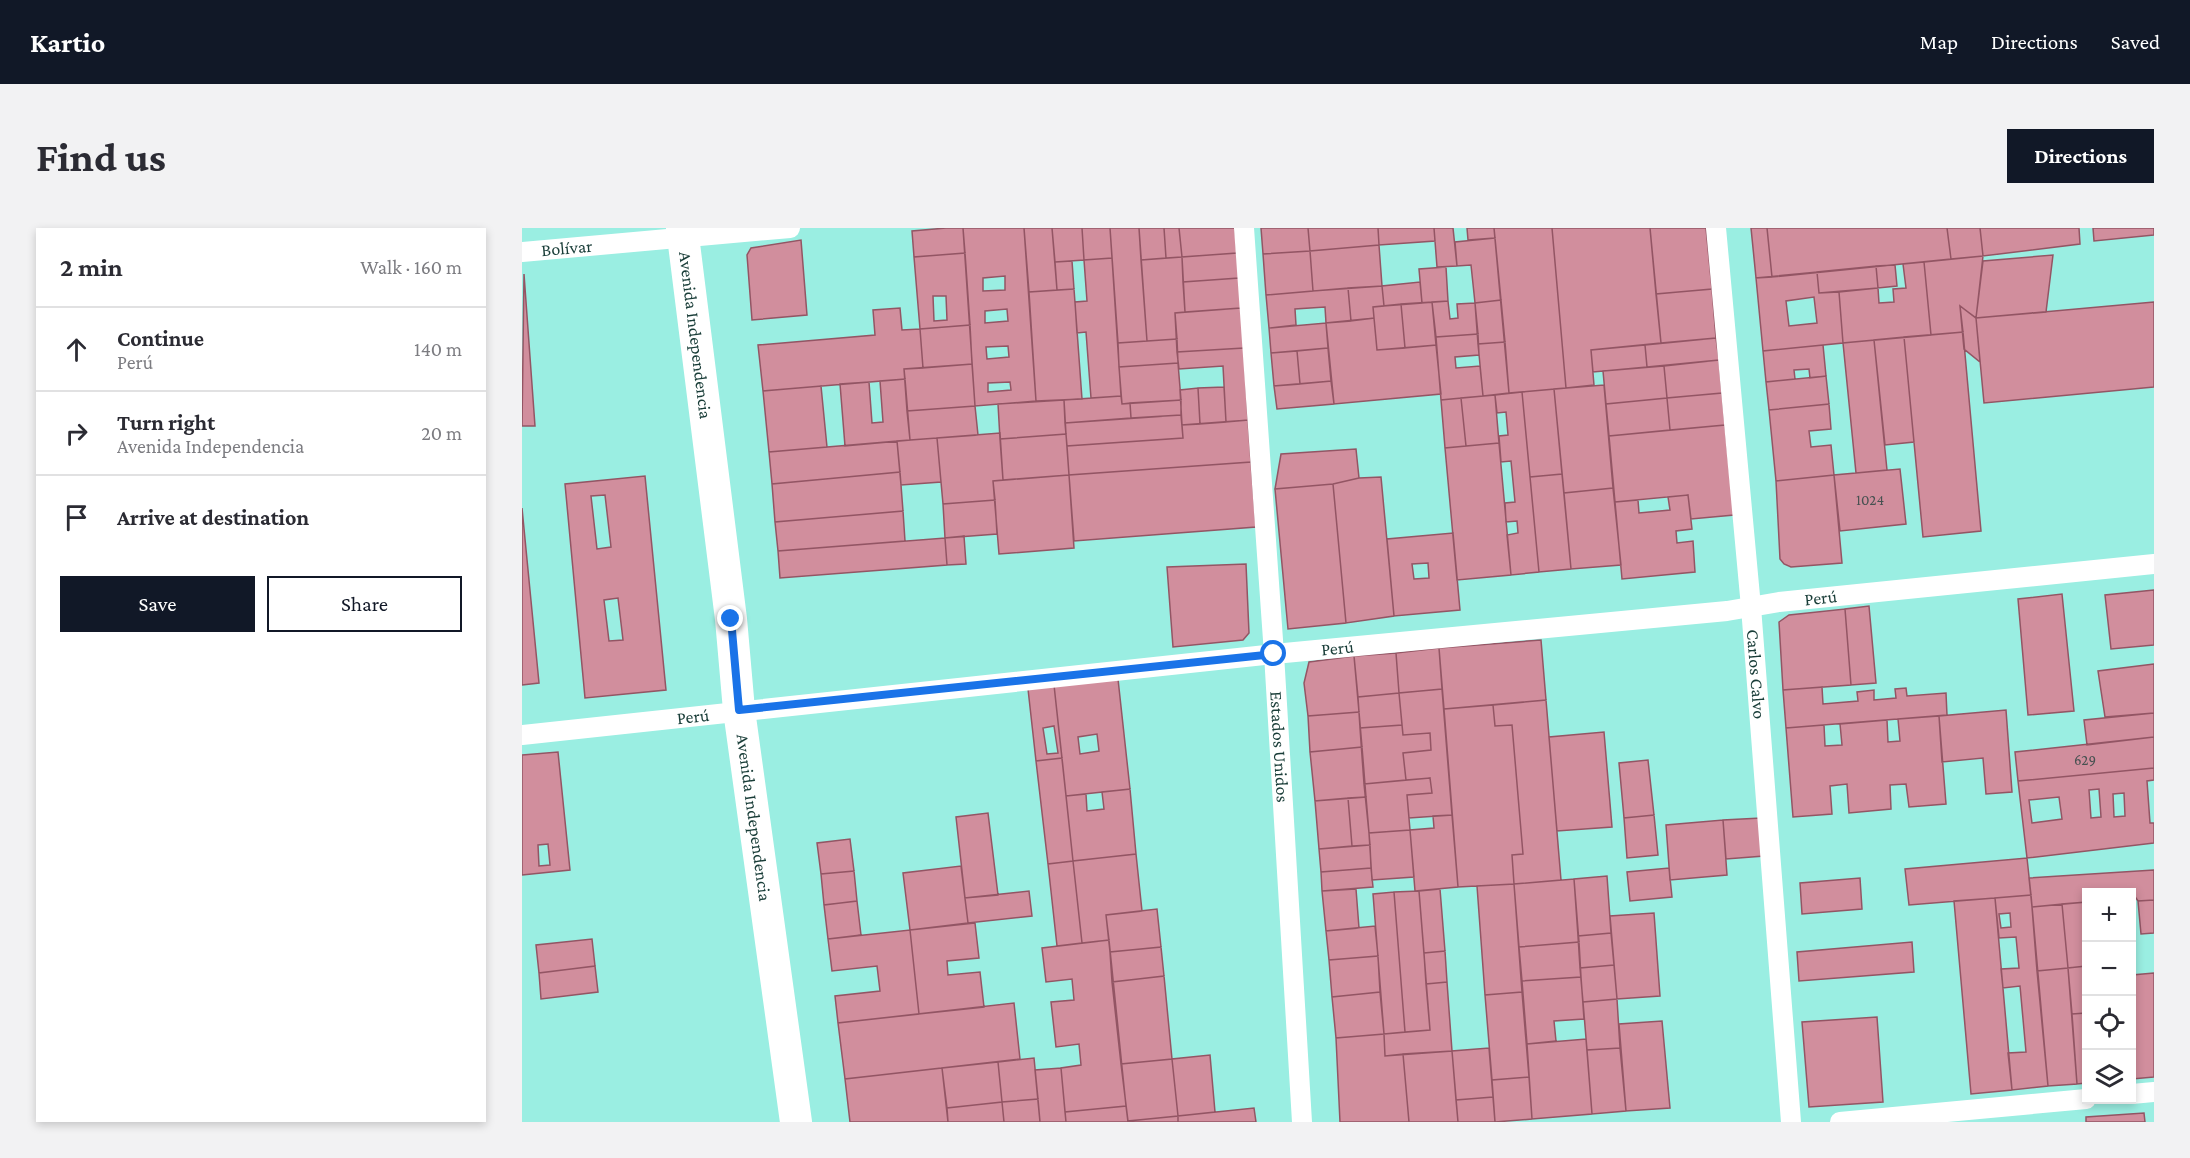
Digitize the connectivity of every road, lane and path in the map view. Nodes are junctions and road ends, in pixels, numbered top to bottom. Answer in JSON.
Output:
{"nodes":[{"id":1,"x":790,"y":228,"type":"edge"},
{"id":2,"x":1244,"y":228,"type":"edge"},
{"id":3,"x":1716,"y":228,"type":"edge"},
{"id":4,"x":682,"y":233,"type":"edge"},
{"id":5,"x":522,"y":252,"type":"edge"},
{"id":6,"x":2154,"y":564,"type":"edge"},
{"id":7,"x":1751,"y":607,"type":"junction"},
{"id":8,"x":1274,"y":654,"type":"junction"},
{"id":9,"x":739,"y":710,"type":"junction"},
{"id":10,"x":522,"y":735,"type":"edge"},
{"id":11,"x":2154,"y":1092,"type":"edge"},
{"id":12,"x":2136,"y":1094,"type":"edge"},
{"id":13,"x":2082,"y":1099,"type":"edge"},
{"id":14,"x":796,"y":1122,"type":"edge"},
{"id":15,"x":1302,"y":1122,"type":"edge"},
{"id":16,"x":1791,"y":1122,"type":"edge"},
{"id":17,"x":1840,"y":1122,"type":"edge"}],
"edges":[{"from":1,"to":4,"type":"street","name":"Bolívar"},
{"from":2,"to":8,"type":"street","name":"Estados Unidos"},
{"from":3,"to":7,"type":"street","name":"Carlos Calvo"},
{"from":4,"to":5,"type":"street","name":"Bolívar"},
{"from":4,"to":9,"type":"main road","name":"Avenida Independencia"},
{"from":6,"to":7,"type":"street","name":"Perú"},
{"from":7,"to":8,"type":"street","name":"Perú"},
{"from":7,"to":16,"type":"street","name":"Carlos Calvo"},
{"from":8,"to":9,"type":"street","name":"Perú"},
{"from":8,"to":15,"type":"street","name":"Estados Unidos"},
{"from":9,"to":10,"type":"street","name":"Perú"},
{"from":9,"to":14,"type":"main road","name":"Avenida Independencia"},
{"from":11,"to":12,"type":"street"},
{"from":13,"to":17,"type":"street"}]}
